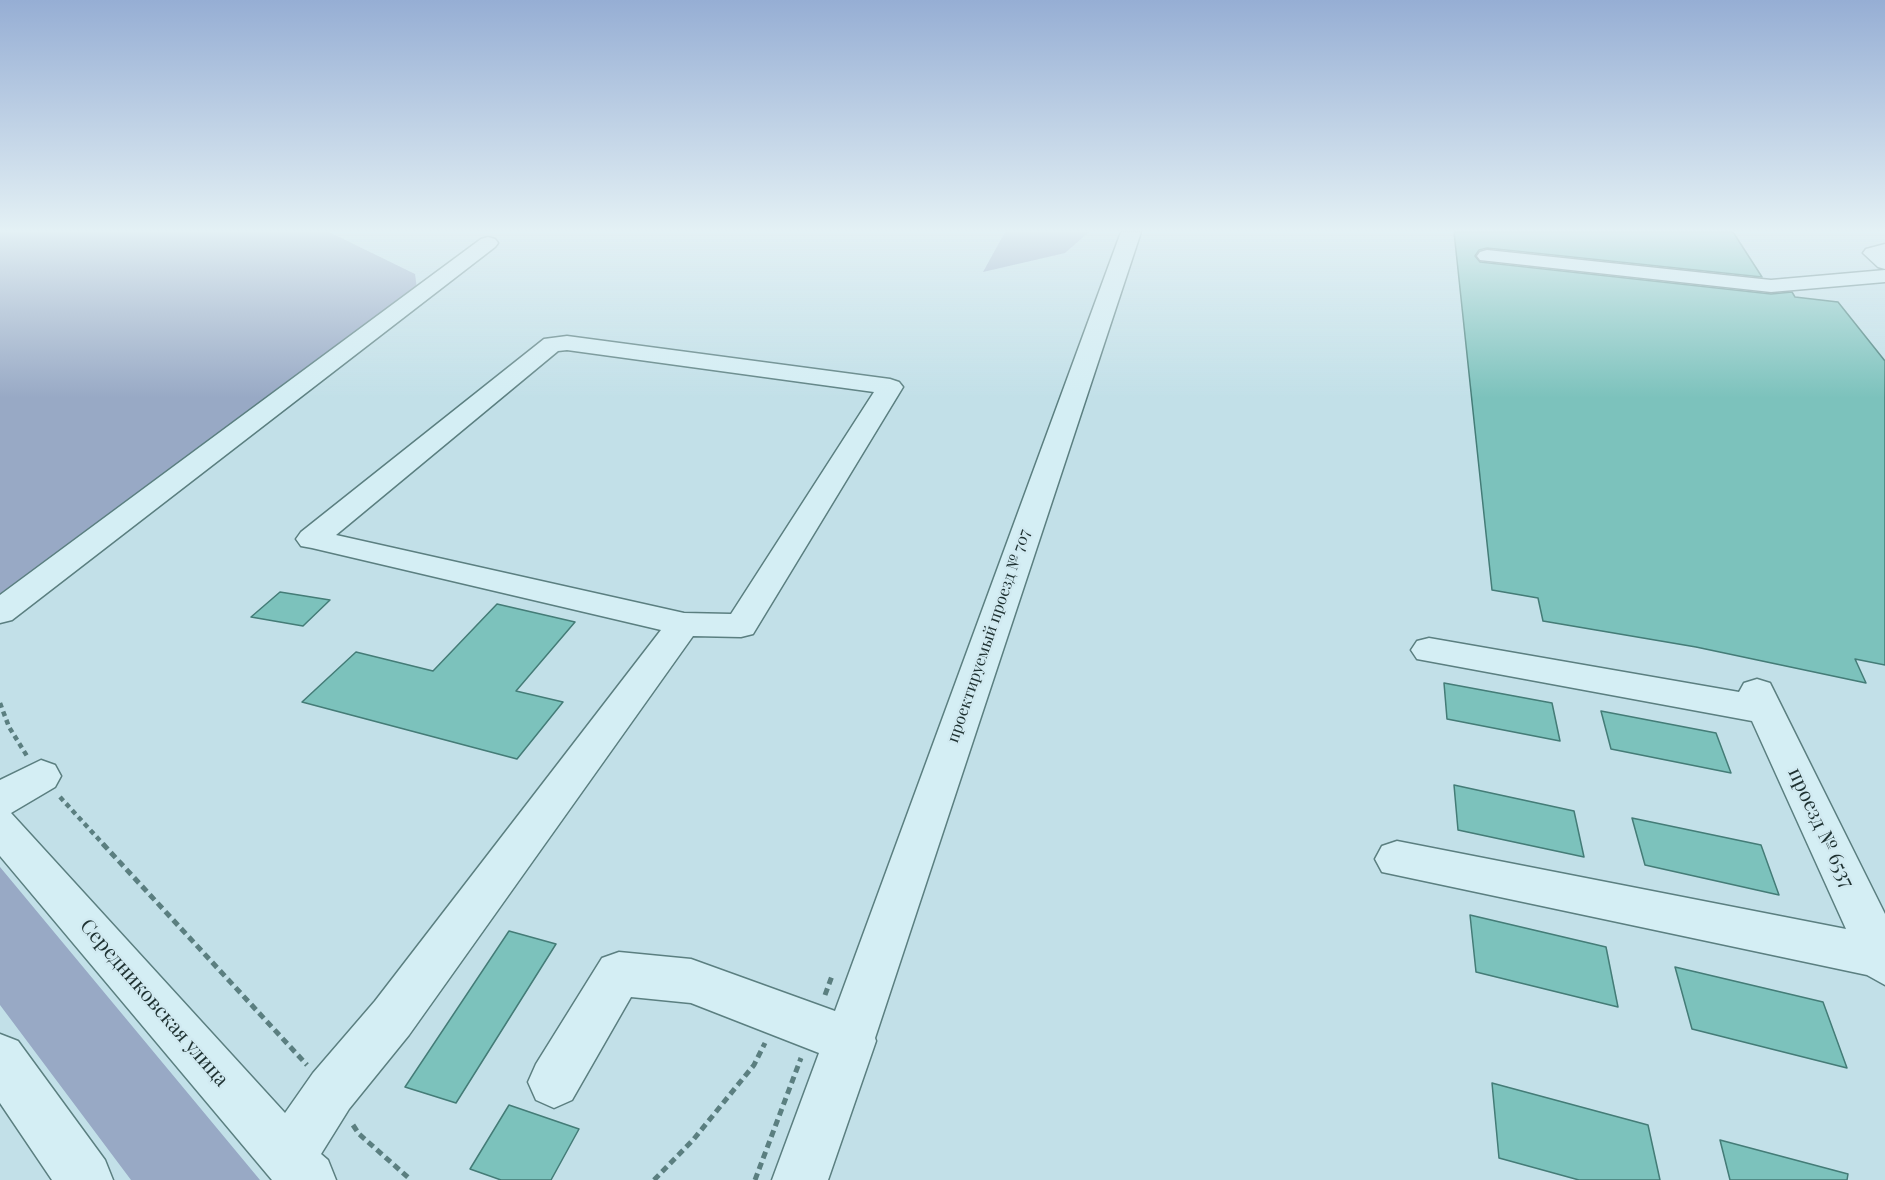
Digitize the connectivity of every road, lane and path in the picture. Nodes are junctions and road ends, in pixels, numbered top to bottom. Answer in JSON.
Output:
{"nodes":[{"id":1,"x":430,"y":287,"type":"edge"},
{"id":2,"x":1111,"y":287,"type":"edge"},
{"id":3,"x":0,"y":612,"type":"edge"},
{"id":4,"x":684,"y":624,"type":"junction"},
{"id":5,"x":1429,"y":650,"type":"dead end"},
{"id":6,"x":0,"y":703,"type":"edge"},
{"id":7,"x":40,"y":776,"type":"junction"},
{"id":8,"x":0,"y":800,"type":"edge"},
{"id":9,"x":0,"y":826,"type":"edge"},
{"id":10,"x":1396,"y":859,"type":"dead end"},
{"id":11,"x":1883,"y":960,"type":"edge"},
{"id":12,"x":779,"y":1016,"type":"junction"},
{"id":13,"x":851,"y":1041,"type":"junction"},
{"id":14,"x":0,"y":1059,"type":"edge"},
{"id":15,"x":554,"y":1082,"type":"dead end"},
{"id":16,"x":331,"y":1091,"type":"junction"},
{"id":17,"x":298,"y":1168,"type":"edge"},
{"id":18,"x":86,"y":1180,"type":"edge"},
{"id":19,"x":411,"y":1180,"type":"edge"},
{"id":20,"x":654,"y":1180,"type":"edge"},
{"id":21,"x":800,"y":1180,"type":"edge"}],
"edges":[{"from":1,"to":3,"type":"street"},
{"from":2,"to":13,"type":"street","name":"проектируемый проезд № 707"},
{"from":4,"to":4,"type":"street"},
{"from":4,"to":16,"type":"street"},
{"from":5,"to":11,"type":"street","name":"проезд № 6537"},
{"from":6,"to":7,"type":"path"},
{"from":7,"to":8,"type":"street"},
{"from":7,"to":16,"type":"path"},
{"from":9,"to":17,"type":"street","name":"Середниковская улица"},
{"from":10,"to":11,"type":"street"},
{"from":12,"to":13,"type":"street"},
{"from":12,"to":15,"type":"street"},
{"from":12,"to":20,"type":"path"},
{"from":13,"to":21,"type":"street"},
{"from":14,"to":18,"type":"street"},
{"from":16,"to":17,"type":"street"},
{"from":16,"to":19,"type":"path"}]}
